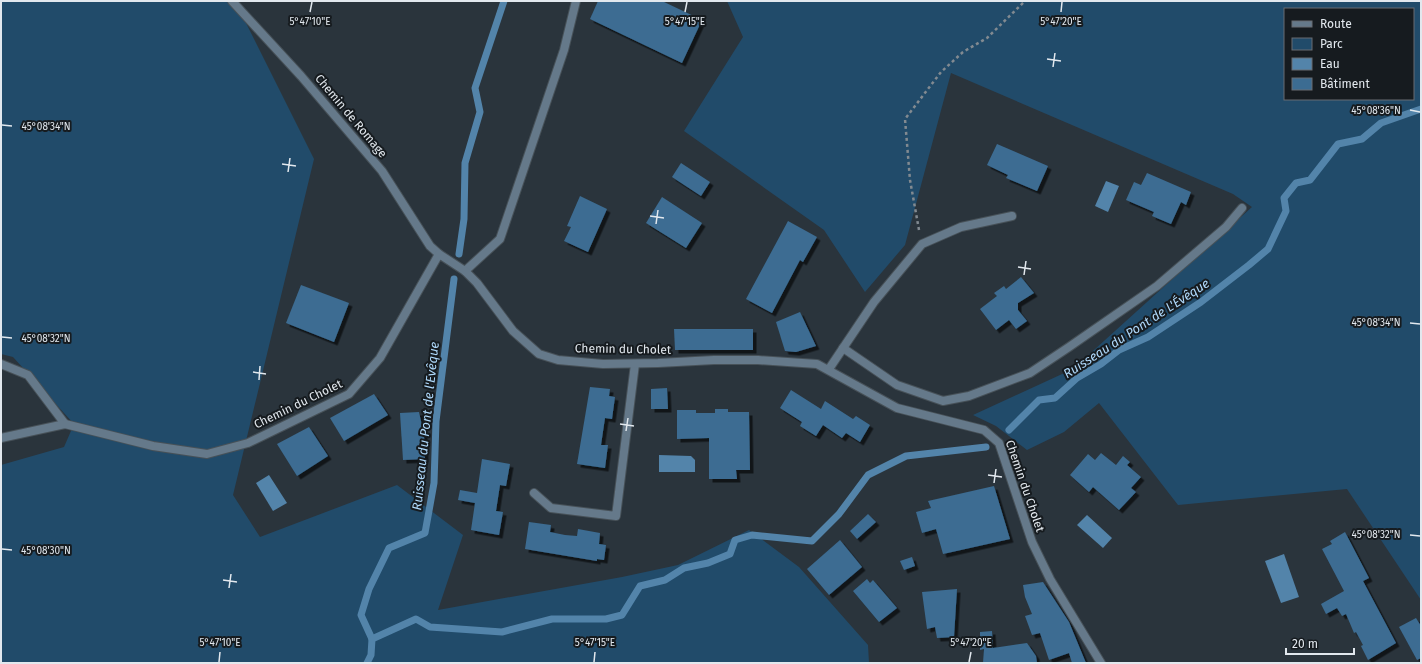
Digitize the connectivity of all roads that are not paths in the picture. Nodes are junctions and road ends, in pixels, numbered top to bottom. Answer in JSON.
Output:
{"nodes":[{"id":1,"x":232,"y":1,"type":"edge"},
{"id":2,"x":576,"y":1,"type":"edge"},
{"id":3,"x":1242,"y":208,"type":"dead end"},
{"id":4,"x":1012,"y":216,"type":"dead end"},
{"id":5,"x":439,"y":254,"type":"junction"},
{"id":6,"x":465,"y":271,"type":"junction"},
{"id":7,"x":843,"y":348,"type":"junction"},
{"id":8,"x":1,"y":364,"type":"edge"},
{"id":9,"x":635,"y":364,"type":"junction"},
{"id":10,"x":829,"y":369,"type":"junction"},
{"id":11,"x":64,"y":424,"type":"junction"},
{"id":12,"x":1,"y":438,"type":"edge"},
{"id":13,"x":534,"y":493,"type":"dead end"},
{"id":14,"x":1101,"y":663,"type":"edge"}],
"edges":[{"from":1,"to":5,"type":"street","name":"Chemin de Romage"},
{"from":2,"to":6,"type":"street"},
{"from":3,"to":7,"type":"street"},
{"from":4,"to":7,"type":"street"},
{"from":5,"to":6,"type":"street","name":"Chemin du Cholet"},
{"from":5,"to":11,"type":"street","name":"Chemin du Cholet"},
{"from":6,"to":9,"type":"street","name":"Chemin du Cholet"},
{"from":7,"to":10,"type":"street"},
{"from":8,"to":11,"type":"street"},
{"from":9,"to":10,"type":"street","name":"Chemin du Cholet"},
{"from":9,"to":13,"type":"street"},
{"from":10,"to":14,"type":"street","name":"Chemin du Cholet"},
{"from":11,"to":12,"type":"street","name":"Chemin du Cholet"}]}
